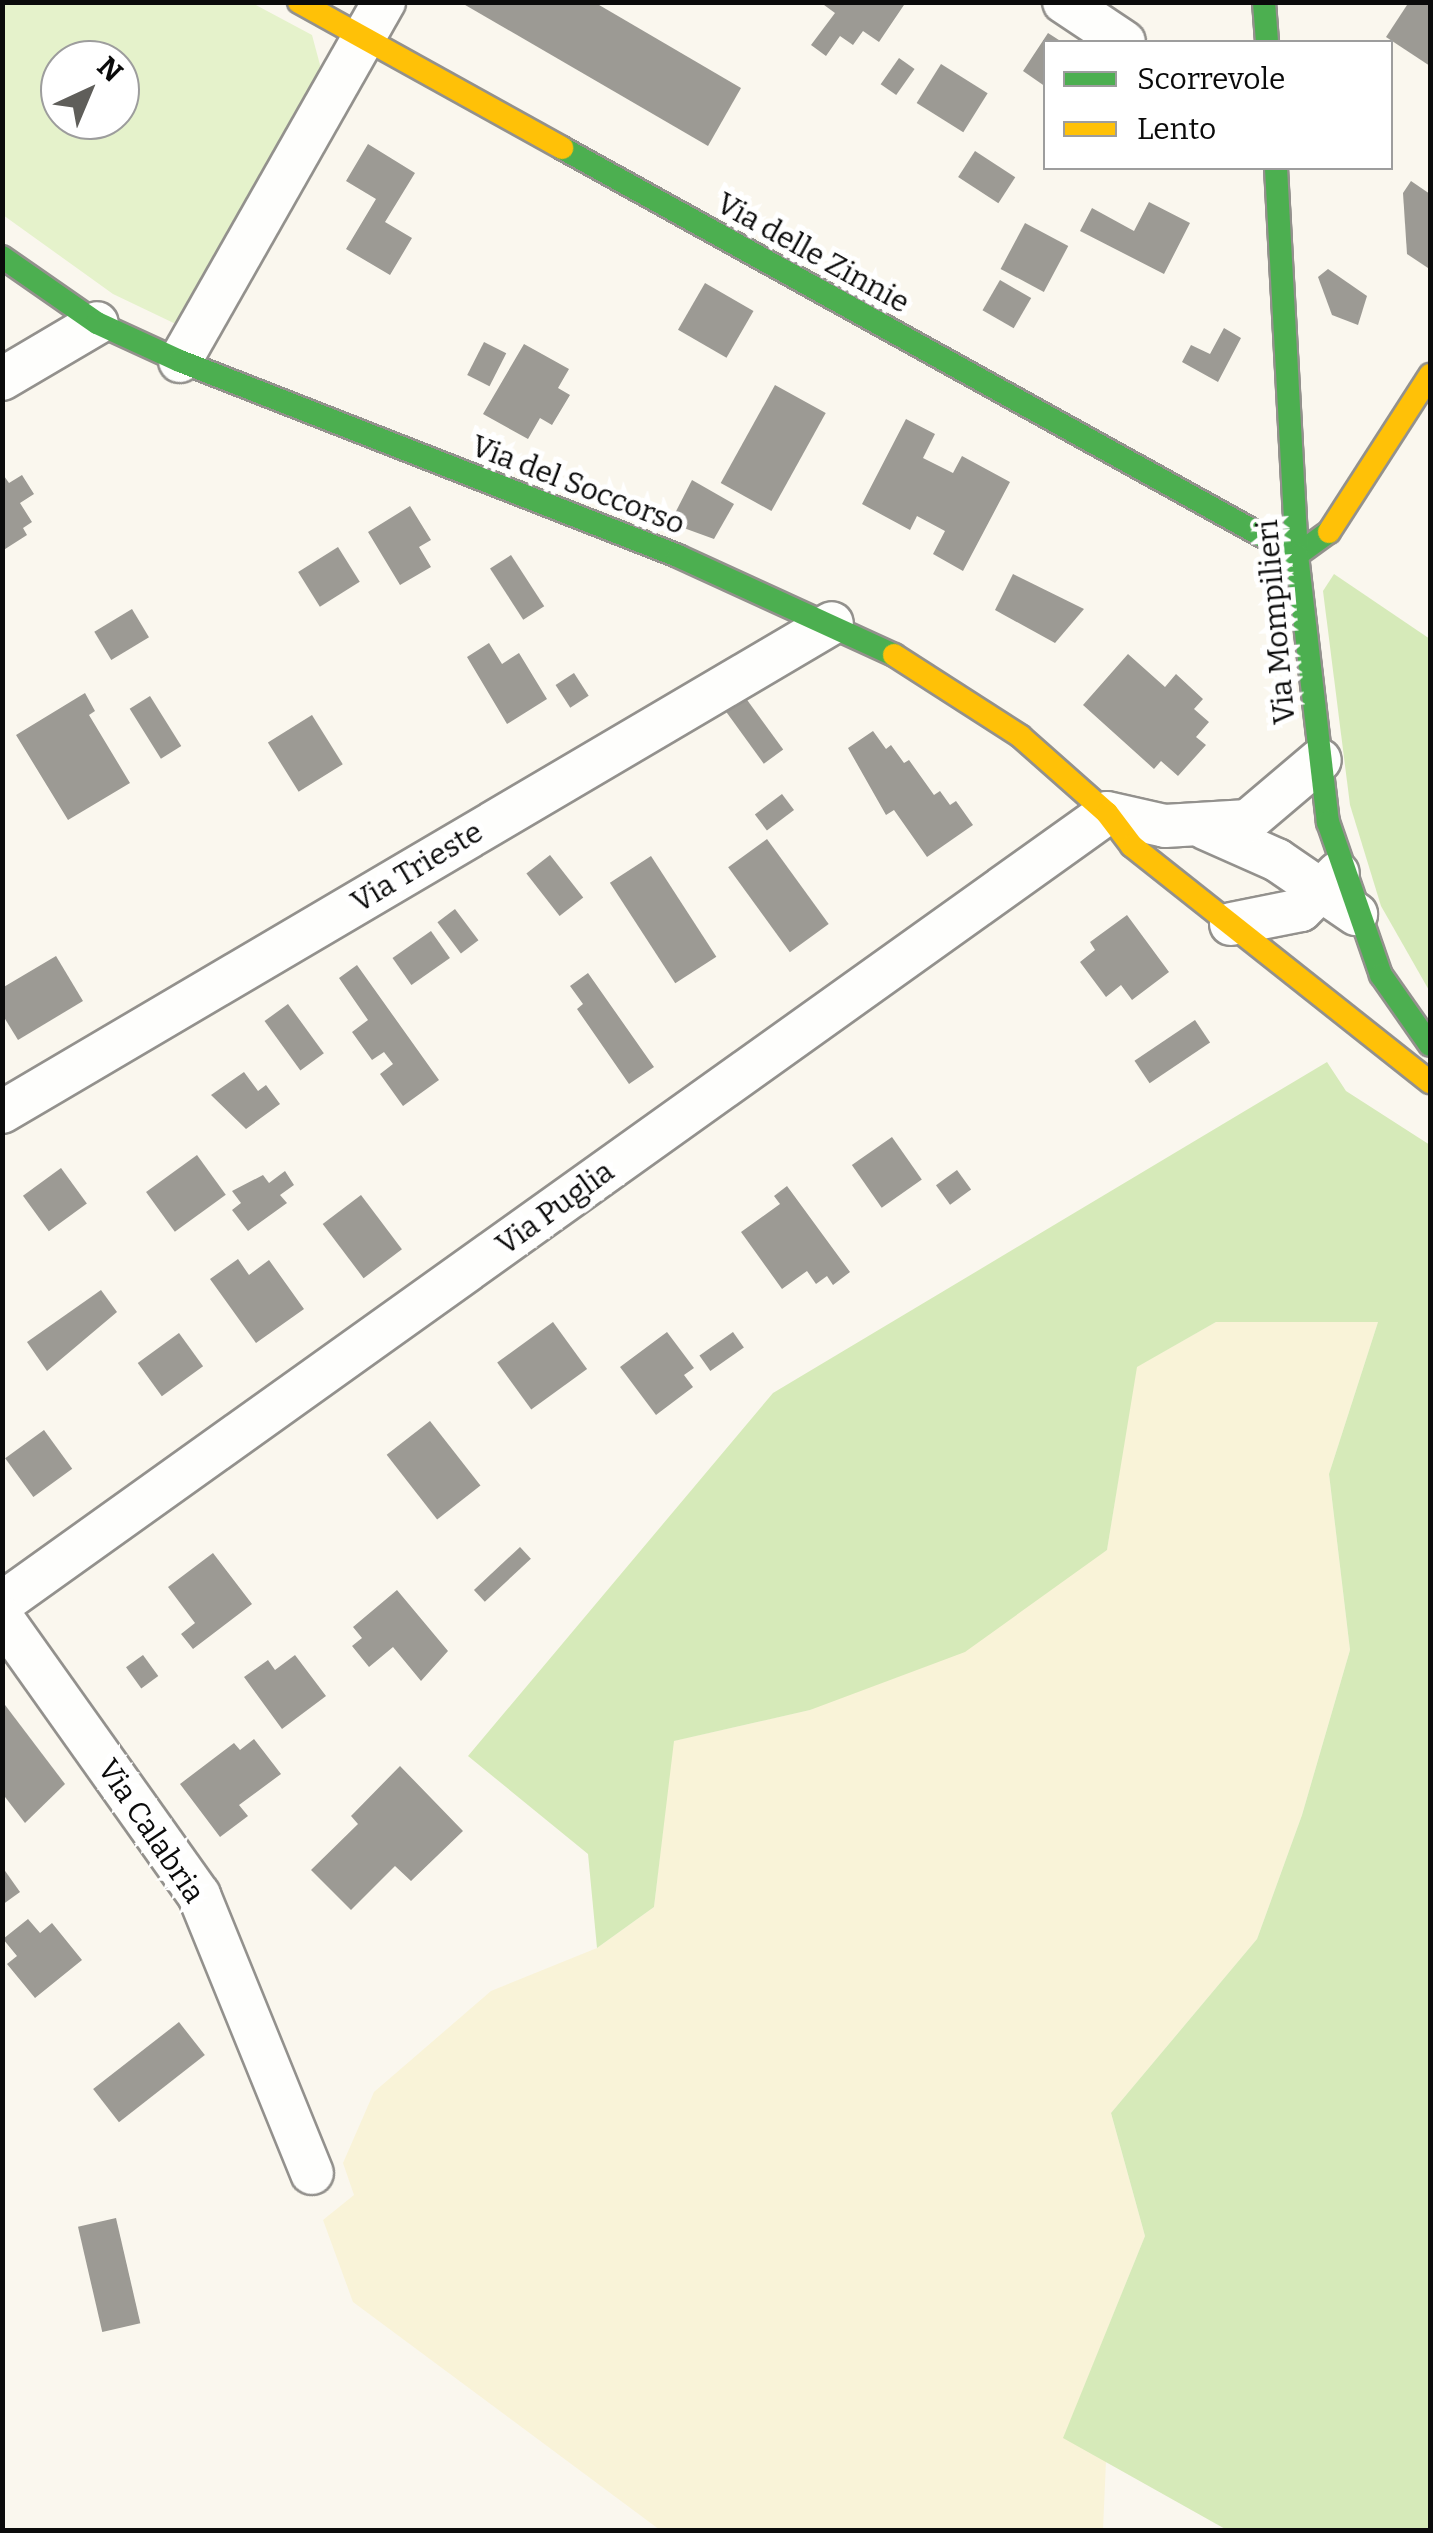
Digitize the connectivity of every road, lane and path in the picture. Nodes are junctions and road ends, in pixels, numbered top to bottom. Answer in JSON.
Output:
{"nodes":[{"id":1,"x":300,"y":2,"type":"edge"},
{"id":2,"x":1064,"y":2,"type":"edge"},
{"id":3,"x":1264,"y":2,"type":"edge"},
{"id":4,"x":374,"y":20,"type":"edge"},
{"id":5,"x":1121,"y":40,"type":"edge"},
{"id":6,"x":1267,"y":40,"type":"edge"},
{"id":7,"x":1276,"y":170,"type":"edge"},
{"id":8,"x":2,"y":257,"type":"edge"},
{"id":9,"x":97,"y":323,"type":"junction"},
{"id":10,"x":180,"y":362,"type":"junction"},
{"id":11,"x":1430,"y":375,"type":"edge"},
{"id":12,"x":2,"y":379,"type":"edge"},
{"id":13,"x":1297,"y":556,"type":"junction"},
{"id":14,"x":832,"y":623,"type":"junction"},
{"id":15,"x":1320,"y":760,"type":"junction"},
{"id":16,"x":1108,"y":813,"type":"junction"},
{"id":17,"x":1205,"y":828,"type":"junction"},
{"id":18,"x":1340,"y":891,"type":"junction"},
{"id":19,"x":1231,"y":924,"type":"junction"},
{"id":20,"x":1430,"y":1046,"type":"edge"},
{"id":21,"x":1430,"y":1082,"type":"edge"},
{"id":22,"x":2,"y":1112,"type":"edge"},
{"id":23,"x":2,"y":1603,"type":"edge"},
{"id":24,"x":2,"y":1618,"type":"edge"},
{"id":25,"x":312,"y":2173,"type":"dead end"}],
"edges":[{"from":1,"to":4,"type":"street","name":"Via delle Zinnie"},
{"from":2,"to":5,"type":"street"},
{"from":3,"to":6,"type":"street"},
{"from":4,"to":10,"type":"street"},
{"from":4,"to":13,"type":"street","name":"Via delle Zinnie"},
{"from":7,"to":13,"type":"street","name":"Via Mompilieri"},
{"from":8,"to":9,"type":"street","name":"Via del Soccorso"},
{"from":9,"to":10,"type":"street","name":"Via del Soccorso"},
{"from":9,"to":12,"type":"street"},
{"from":10,"to":14,"type":"street","name":"Via del Soccorso"},
{"from":11,"to":13,"type":"street"},
{"from":13,"to":15,"type":"street","name":"Via Mompilieri"},
{"from":14,"to":16,"type":"street","name":"Via del Soccorso"},
{"from":14,"to":22,"type":"street","name":"Via Trieste"},
{"from":15,"to":17,"type":"street"},
{"from":15,"to":18,"type":"street","name":"Via Mompilieri"},
{"from":16,"to":17,"type":"street"},
{"from":16,"to":19,"type":"street","name":"Via del Soccorso"},
{"from":16,"to":23,"type":"street","name":"Via Puglia"},
{"from":17,"to":18,"type":"street"},
{"from":18,"to":19,"type":"street"},
{"from":18,"to":20,"type":"street","name":"Via Mompilieri"},
{"from":19,"to":21,"type":"street","name":"Via del Soccorso"},
{"from":24,"to":25,"type":"street","name":"Via Calabria"}]}
